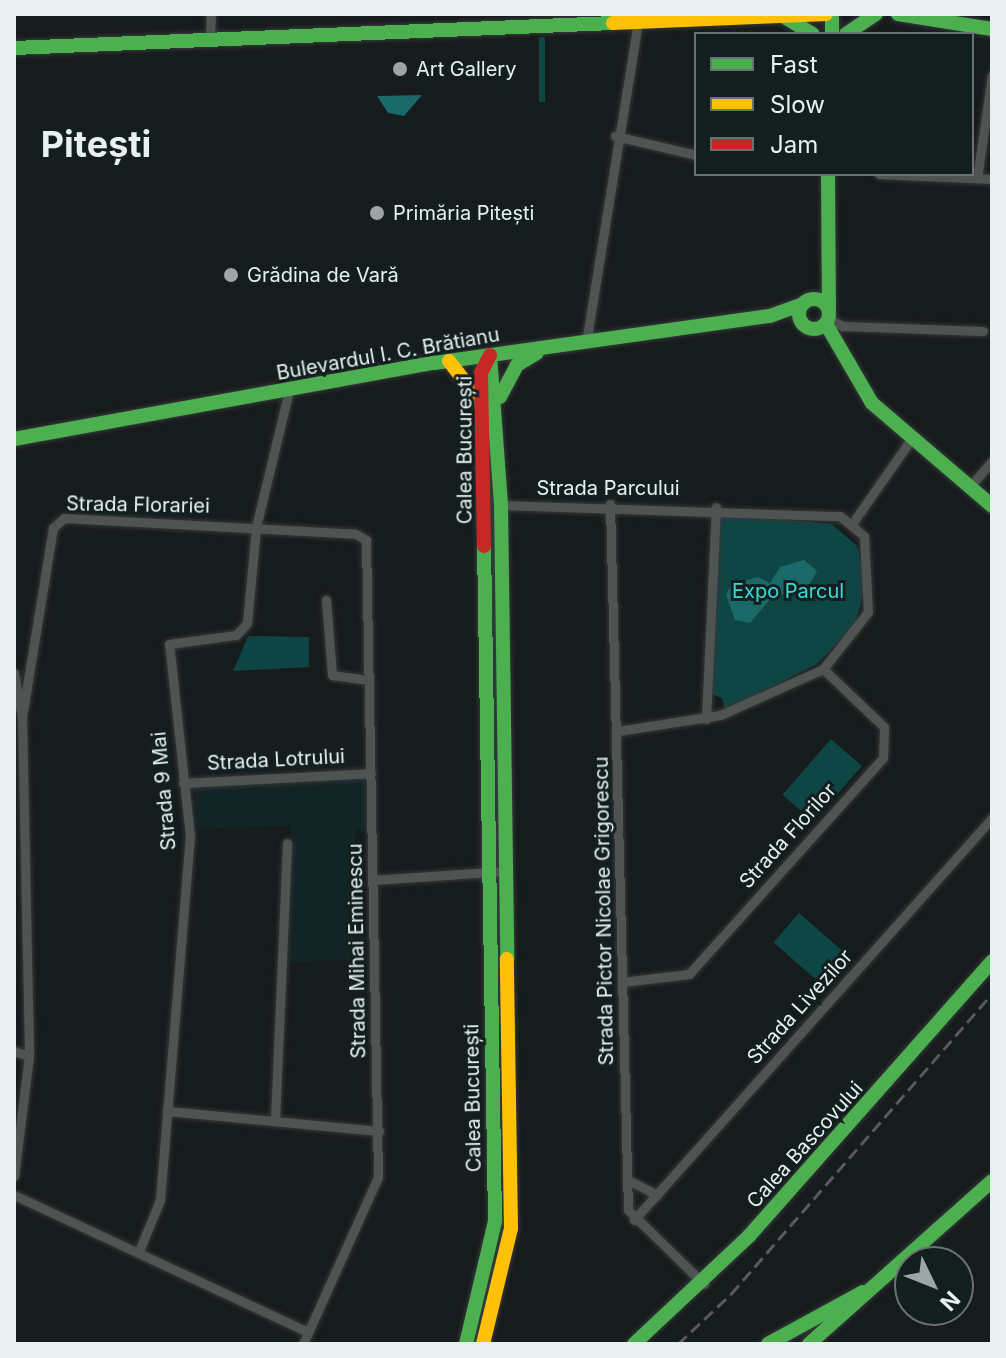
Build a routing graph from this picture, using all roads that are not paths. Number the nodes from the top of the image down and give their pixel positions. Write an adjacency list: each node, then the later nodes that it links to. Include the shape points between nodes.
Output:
1 (211, 14): 11 (street)
2 (826, 14): 5 (main road)
3 (876, 14): 10 (main road)
4 (898, 14): 7 (main road)
5 (782, 16): 6 (main road); 9 (main road)
6 (639, 18): 11 (main road); 14 (street)
7 (970, 19): 8 (main road)
8 (992, 29)
9 (810, 32)
10 (849, 32)
11 (210, 39): 12 (main road)
12 (14, 48)
13 (992, 75): 18 (street)
14 (615, 136): 15 (street); 26 (street)
15 (694, 155)
16 (828, 176): 20 (main road)
17 (928, 176): 18 (street)
18 (977, 178): 19 (street)
19 (992, 179)
20 (827, 284): 21 (main road, Bulevardul I. C. Brătianu); 23 (main road)
21 (806, 302): 22 (main road, Bulevardul I. C. Brătianu); 23 (main road); 24 (main road)
22 (770, 316): 24 (main road, Bulevardul I. C. Brătianu); 26 (main road, Bulevardul I. C. Brătianu)
23 (825, 320): 24 (main road, Bulevardul I. C. Brătianu); 25 (street, via 842,326); 32 (main road, via 835,349 872,403)
24 (800, 321)
25 (983, 331)
26 (586, 343): 27 (main road, Bulevardul I. C. Brătianu)
27 (547, 349): 28 (main road, Bulevardul I. C. Brătianu); 31 (main road, via 517,365)
28 (490, 355): 29 (main road, Bulevardul I. C. Brătianu); 31 (main road, Calea București)
29 (449, 361): 30 (main road, Bulevardul I. C. Brătianu); 31 (main road)
30 (289, 391): 33 (main road, Bulevardul I. C. Brătianu); 41 (street, Strada 9 Mai)
31 (490, 406): 37 (main road, Calea București); 55 (main road, Calea București)
32 (912, 438): 35 (main road); 40 (street)
33 (14, 439)
34 (992, 461): 35 (street)
35 (972, 484): 38 (main road)
36 (610, 504): 37 (street, Strada Parcului); 39 (street, Strada Parcului); 49 (street, Strada Pictor Nicolae Grigorescu)
37 (501, 505): 56 (main road, Calea București)
38 (992, 506)
39 (716, 507): 40 (street, Strada Parcului); 48 (street)
40 (854, 521): 44 (street, via 868,549 868,612)
41 (256, 527): 42 (street, Strada Florariei); 47 (street, Strada Florariei, via 56,522); 51 (street, Strada 9 Mai, via 242,630 169,644)
42 (366, 540): 46 (street, Strada Mihai Eminescu)
43 (326, 600): 46 (street, via 332,675)
44 (823, 669): 48 (street); 59 (street, Strada Florilor, via 884,727 883,758 689,974)
45 (14, 673): 47 (street)
46 (369, 680): 50 (street, Strada Mihai Eminescu)
47 (22, 717): 53 (street)
48 (706, 719): 49 (street)
49 (618, 731): 59 (street, Strada Pictor Nicolae Grigorescu)
50 (371, 773): 51 (street, Strada Lotrului); 57 (street, Strada Mihai Eminescu)
51 (183, 783): 62 (street, Strada 9 Mai, via 190,836)
52 (992, 818): 69 (street, Strada Livezilor)
53 (18, 836): 61 (street)
54 (287, 843): 63 (street)
55 (489, 871): 56 (street); 57 (street); 76 (main road, Calea București, via 495,1221)
56 (505, 871): 77 (main road, Calea București, via 511,1228)
57 (373, 880): 64 (street, Strada Mihai Eminescu)
58 (991, 962): 72 (main road, Calea Bascovului)
59 (623, 982): 66 (street, Strada Pictor Nicolae Grigorescu)
60 (14, 1051): 61 (street)
61 (29, 1056): 65 (street)
62 (167, 1111): 63 (street); 71 (street, Strada 9 Mai, via 158,1212)
63 (275, 1120): 64 (street)
64 (379, 1131): 74 (street, Strada Mihai Eminescu, via 375,1189)
65 (14, 1176)
66 (628, 1180): 69 (street); 70 (street, Strada Pictor Nicolae Grigorescu)
67 (992, 1181): 73 (main road)
68 (14, 1195): 71 (street)
69 (657, 1195): 70 (street, Strada Livezilor)
70 (634, 1220): 72 (street)
71 (139, 1251): 74 (street)
72 (704, 1284): 78 (main road, Calea Bascovului)
73 (863, 1292): 79 (main road); 80 (main road)
74 (308, 1332): 75 (street, Strada Mihai Eminescu)
75 (303, 1344)
76 (466, 1344)
77 (483, 1344)
78 (634, 1344)
79 (768, 1344)
80 (809, 1344)

